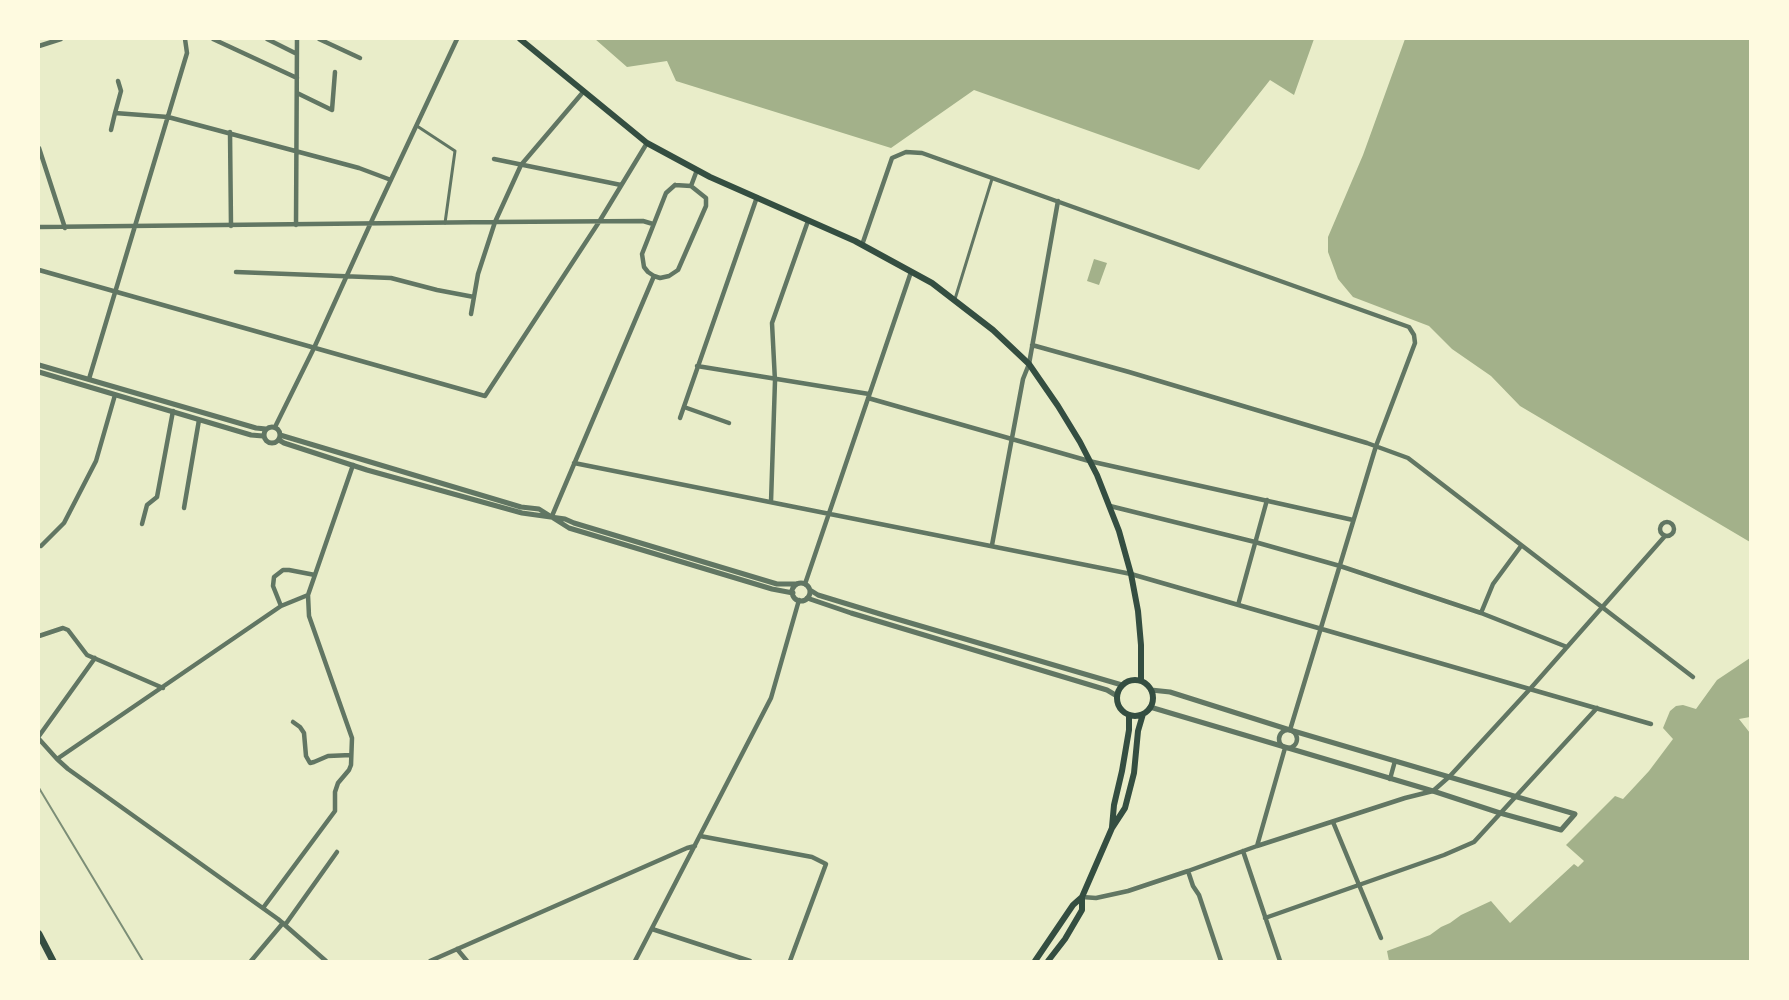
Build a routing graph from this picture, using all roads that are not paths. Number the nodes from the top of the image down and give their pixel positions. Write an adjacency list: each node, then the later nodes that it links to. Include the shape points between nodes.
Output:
1 (61, 39): 9 (street)
2 (185, 39): 18 (street, via 187,53)
3 (213, 39): 13 (street)
4 (267, 39): 10 (street)
5 (297, 39): 10 (street)
6 (319, 39): 11 (street)
7 (457, 39): 19 (street)
8 (520, 39): 15 (main road)
9 (39, 46)
10 (297, 54): 13 (street)
11 (360, 58)
12 (335, 72): 16 (street, via 332,110)
13 (297, 78): 16 (street)
14 (118, 81): 17 (street, via 122,92)
15 (584, 91): 22 (main road); 26 (street)
16 (297, 93): 24 (street)
17 (116, 113): 18 (street); 20 (street)
18 (168, 117): 21 (street); 41 (street)
19 (417, 126): 29 (street); 37 (street, via 455,152)
20 (111, 130)
21 (230, 132): 24 (street); 42 (street)
22 (647, 143): 27 (main road); 30 (street)
23 (39, 147): 44 (street)
24 (297, 152): 29 (street); 40 (street)
25 (494, 159): 26 (street)
26 (521, 165): 30 (street); 35 (street)
27 (697, 170): 31 (street); 32 (main road)
28 (992, 178): 33 (street); 45 (street, via 922,153 906,152 892,158); 53 (street)
29 (391, 180): 38 (street)
30 (621, 185): 36 (street)
31 (691, 186): 39 (street, via 675,185 666,193); 49 (street, via 706,198 706,206 678,270 669,276)
32 (757, 197): 34 (main road); 59 (street)
33 (1058, 201): 55 (street); 75 (street, via 1409,327 1415,343)
34 (808, 221): 45 (main road); 61 (street, via 772,323)
35 (495, 222): 36 (street); 37 (street); 52 (street)
36 (599, 222): 39 (street); 56 (street, via 485,396)
37 (446, 223): 38 (street)
38 (371, 224): 40 (street); 50 (street)
39 (653, 224): 49 (street, via 642,260)
40 (296, 225): 42 (street)
41 (135, 226): 42 (street); 44 (street); 51 (street)
42 (231, 226)
43 (39, 228): 44 (street)
44 (65, 228)
45 (862, 245): 47 (main road)
46 (39, 270): 51 (street)
47 (911, 272): 53 (main road); 64 (street)
48 (236, 273): 50 (street)
49 (654, 276): 77 (street)
50 (346, 277): 52 (street, via 391,278); 56 (street)
51 (116, 290): 56 (street); 62 (street)
52 (474, 297): 54 (street)
53 (955, 301): 58 (main road)
54 (471, 314)
55 (1032, 345): 58 (street); 75 (street)
56 (314, 348): 70 (street)
57 (39, 364): 62 (street)
58 (1029, 364): 74 (street); 76 (main road)
59 (697, 366): 61 (street); 65 (street)
60 (39, 372): 63 (street)
61 (775, 378): 64 (street); 80 (street)
62 (89, 379): 71 (street)
63 (115, 395): 66 (street); 90 (street, via 96,461 64,523)
64 (868, 396): 74 (street); 83 (street)
65 (684, 407): 67 (street); 69 (street)
66 (173, 411): 68 (street); 86 (street, via 156,497 147,505)
67 (680, 418)
68 (199, 420): 72 (street); 82 (street)
69 (729, 423)
70 (275, 427): 71 (street); 73 (street)
71 (266, 429): 72 (street)
72 (263, 436): 73 (street, via 270,443)
73 (280, 437): 78 (street); 84 (street, via 539,509)
74 (1012, 440): 76 (street); 89 (street)
75 (1376, 446): 85 (street); 91 (street, via 1408,458)
76 (1089, 461): 79 (street); 81 (main road)
77 (574, 463): 80 (street); 84 (street)
78 (353, 465): 84 (street, via 522,513); 94 (street)
79 (1267, 500): 85 (street); 88 (street)
80 (771, 502): 83 (street)
81 (1110, 506): 88 (street); 93 (main road)
82 (184, 507)
83 (828, 514): 89 (street); 96 (street)
84 (552, 516): 95 (street, via 777,584); 98 (street, via 569,528)
85 (1353, 520): 92 (street)
86 (142, 524)
87 (1665, 536): 104 (street)
88 (1255, 542): 92 (street); 102 (street)
89 (992, 545): 93 (street)
90 (41, 546)
91 (1521, 546): 104 (street); 105 (street, via 1493,584)
92 (1340, 566): 105 (street); 106 (street)
93 (1131, 574): 102 (street); 111 (main road, via 1138,611)
94 (315, 575): 99 (street); 103 (street, via 283,570 274,577 273,586)
95 (796, 584): 96 (street); 98 (street)
96 (805, 584): 97 (street)
97 (810, 590): 100 (street); 112 (street)
98 (792, 593): 101 (street)
99 (308, 595): 103 (street); 126 (street, via 309,616 352,738)
100 (807, 598): 101 (street); 116 (street)
101 (799, 600): 136 (street, via 771,698)
102 (1238, 605): 106 (street)
103 (281, 606): 113 (street)
104 (1603, 607): 108 (street); 110 (street)
105 (1481, 613): 108 (street)
106 (1321, 628): 114 (street); 123 (street)
107 (39, 636): 109 (street, via 63,628 87,655)
108 (1567, 647): 114 (street)
109 (95, 658): 113 (street); 124 (street)
110 (1693, 677)
111 (1141, 681): 112 (main road); 115 (main road)
112 (1122, 686): 116 (main road)
113 (163, 688): 127 (street)
114 (1530, 689): 118 (street); 129 (street)
115 (1151, 690): 117 (main road); 123 (street)
116 (1117, 696): 120 (main road, via 1121,710)
117 (1150, 707): 119 (main road); 125 (street)
118 (1597, 708): 122 (street); 132 (street)
119 (1143, 714): 120 (main road); 135 (main road, via 1125,808)
120 (1129, 715): 135 (main road)
121 (293, 722): 126 (street, via 304,734 310,763)
122 (1651, 724)
123 (1290, 730): 125 (street, via 1280,735 1280,744); 125 (street, via 1297,742); 128 (street)
124 (39, 738): 127 (street)
125 (1285, 748): 130 (street); 138 (street)
126 (351, 754): 144 (street, via 350,770 334,792 335,811)
127 (57, 759): 144 (street)
128 (1395, 760): 129 (street); 130 (street)
129 (1450, 776): 131 (street); 132 (street)
130 (1390, 779): 131 (street)
131 (1433, 791): 133 (street); 134 (street)
132 (1516, 797): 133 (street); 133 (street, via 1575,814 1561,830)
133 (1500, 813): 142 (street, via 1474,842)
134 (1332, 822): 138 (street); 142 (street)
135 (1112, 828): 143 (main road)
136 (700, 836): 137 (street); 158 (street, via 812,857 826,864)
137 (695, 846): 147 (street); 150 (street)
138 (1257, 846): 139 (street)
139 (1243, 851): 141 (street); 145 (street)
140 (337, 852): 146 (street)
141 (1188, 871): 143 (street, via 1128,891); 161 (street)
142 (1358, 884): 145 (street); 149 (street)
143 (1082, 897): 159 (main road); 160 (main road, via 1082,910)
144 (263, 908): 146 (street)
145 (1265, 918): 162 (street)
146 (284, 924): 152 (street); 153 (street)
147 (652, 929): 156 (street); 157 (street)
148 (39, 933): 151 (main road)
149 (1381, 938)
150 (457, 949): 154 (street); 155 (street)
151 (53, 961)
152 (251, 961)
153 (327, 961)
154 (430, 961)
155 (467, 961)
156 (635, 961)
157 (750, 961)
158 (790, 961)
159 (1035, 961)
160 (1048, 961)
161 (1221, 961)
162 (1280, 961)

